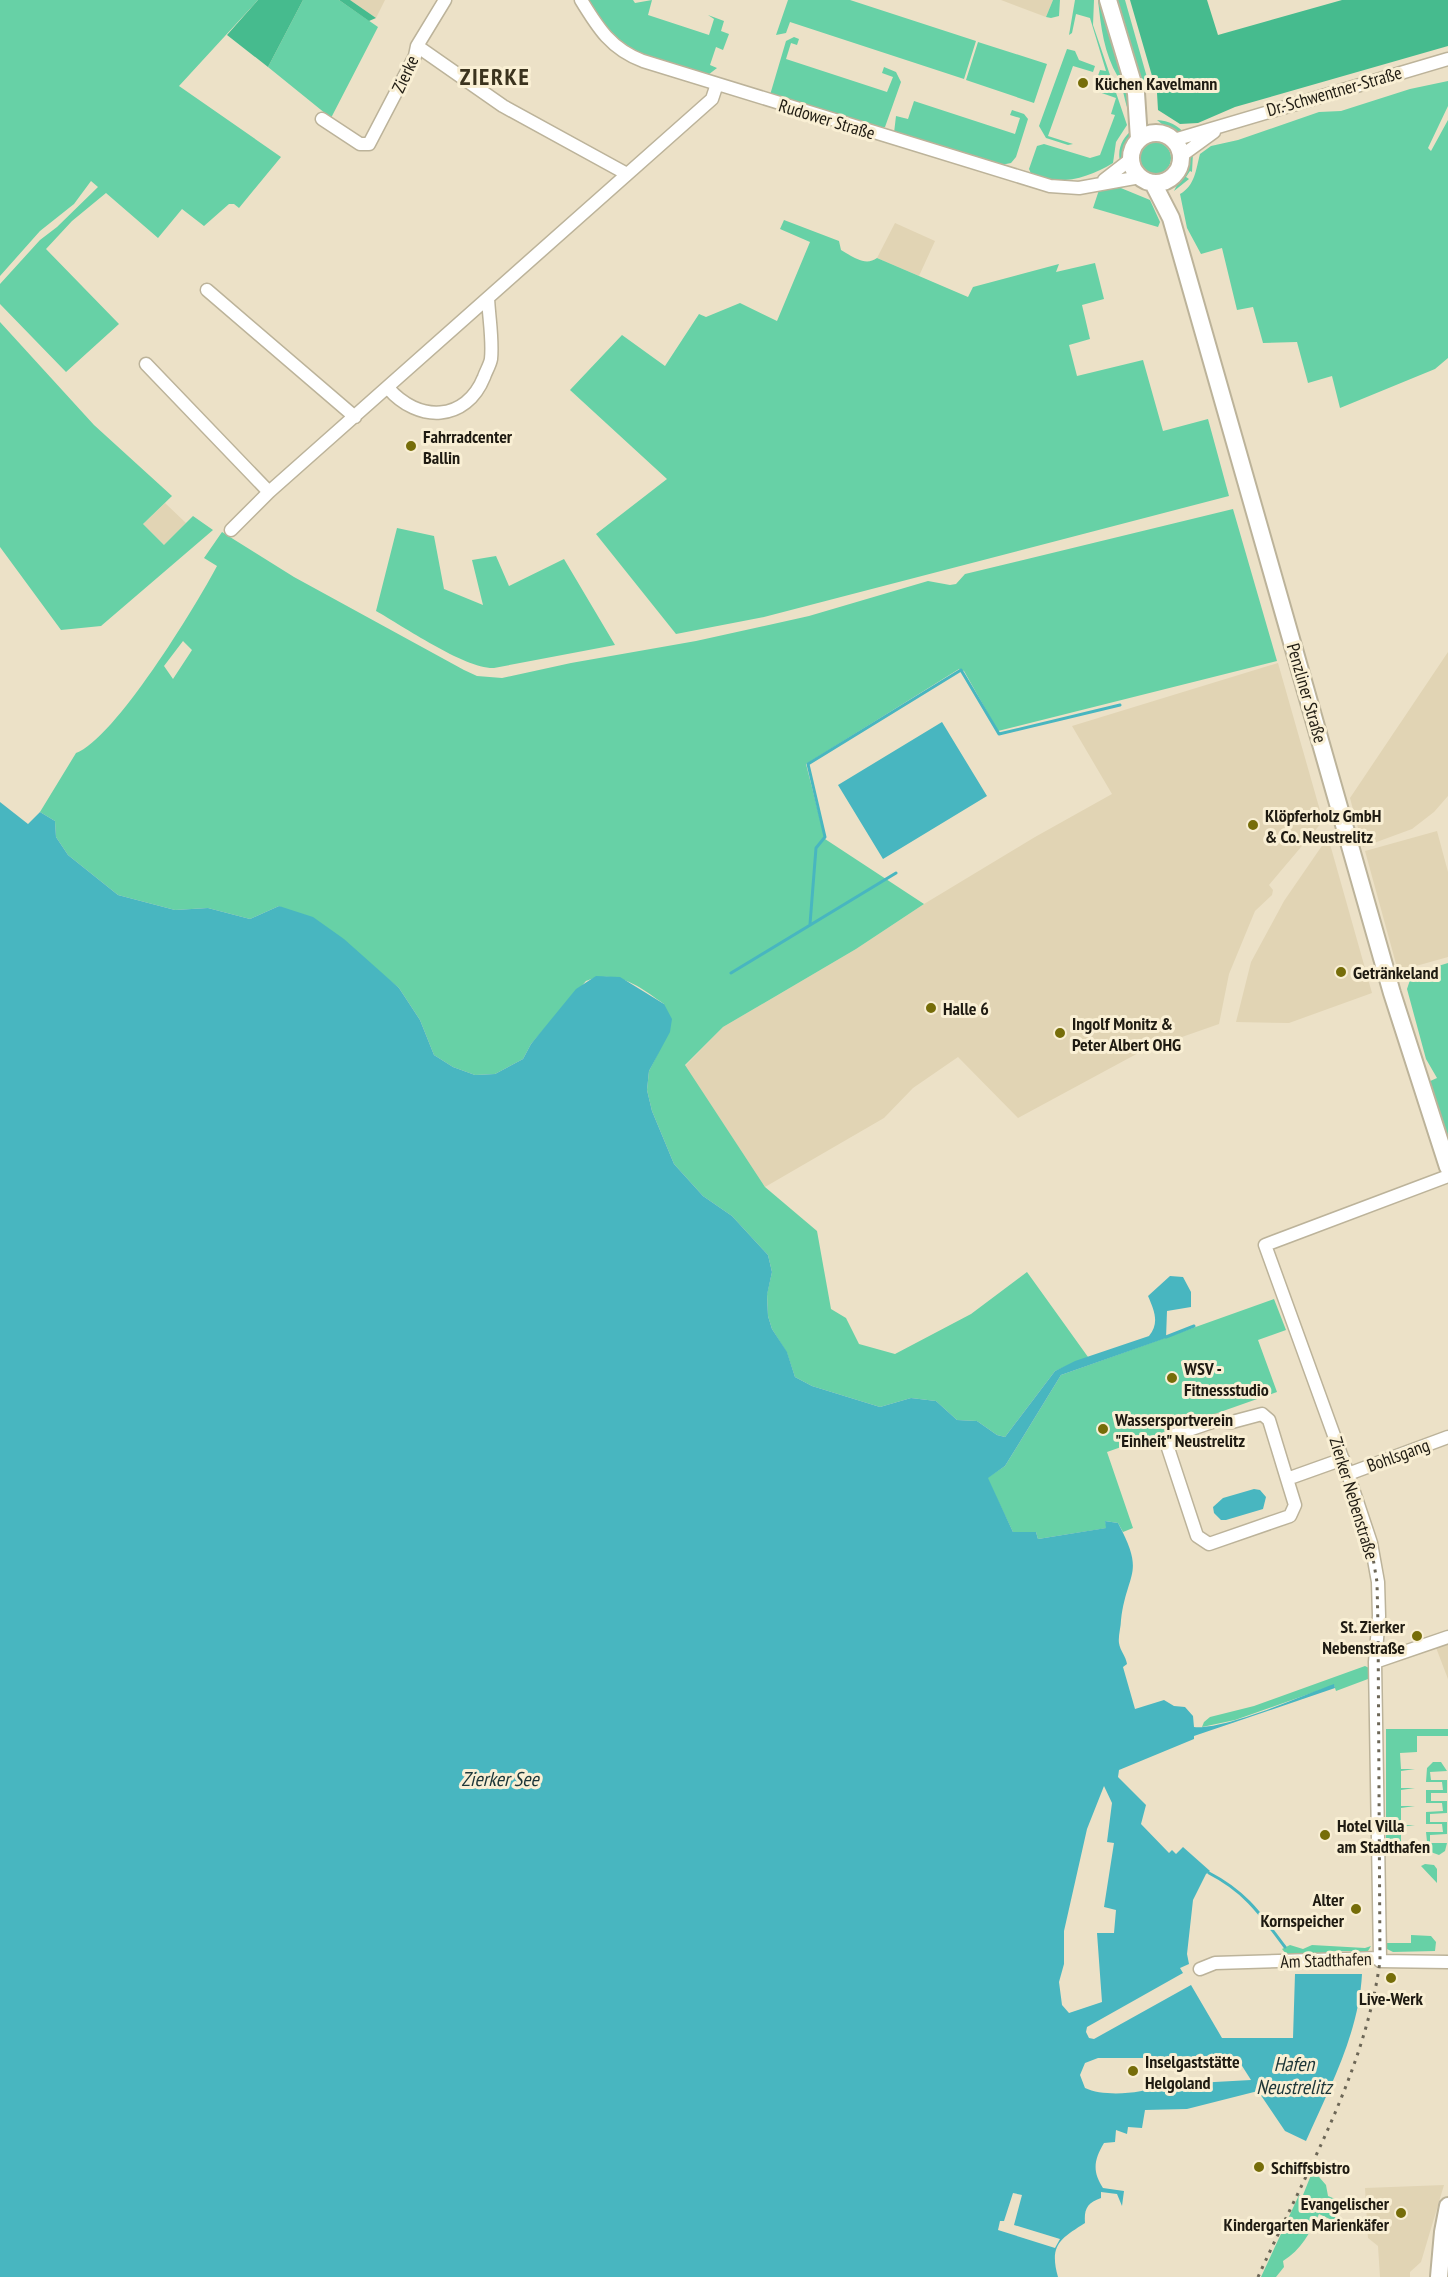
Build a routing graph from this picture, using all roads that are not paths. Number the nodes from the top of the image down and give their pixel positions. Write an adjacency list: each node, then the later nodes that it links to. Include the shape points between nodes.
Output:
1 (445, 0): 4 (street)
2 (581, 0): 6 (street, Rudower Straße, via 604,36 621,51)
3 (1108, 0): 7 (main road)
4 (417, 46): 8 (street, Zierke, via 369,144 360,144); 14 (street, Zierke, via 503,106)
5 (1448, 59): 9 (street, Dr.-Schwentner-Straße)
6 (717, 84): 14 (street, via 712,99); 17 (street, Rudower Straße, via 1038,183 1064,188)
7 (1136, 93): 10 (main road); 11 (main road)
8 (322, 119)
9 (1222, 126): 10 (street, Dr.-Schwentner-Straße); 12 (street, Dr.-Schwentner-Straße)
10 (1167, 136): 11 (main road); 12 (main road)
11 (1139, 139): 13 (main road)
12 (1181, 156): 15 (main road)
13 (1131, 159): 16 (main road); 17 (street, Rudower Straße)
14 (627, 174): 20 (street)
15 (1172, 177): 16 (main road); 18 (main road, Penzliner Straße)
16 (1147, 180): 17 (street, Rudower Straße); 18 (main road, Penzliner Straße)
17 (1099, 183)
18 (1172, 218): 26 (main road, Penzliner Straße, via 1395,1003)
19 (207, 290): 23 (street)
20 (488, 298): 22 (street); 22 (street, via 491,361 471,400 442,413 425,412 404,404)
21 (146, 364): 24 (street)
22 (388, 388): 23 (street)
23 (355, 417): 24 (street)
24 (269, 492): 25 (street)
25 (231, 530)
26 (1448, 1167)
27 (1448, 1176): 29 (street, Zierker Nebenstraße, via 1264,1245)
28 (1448, 1437): 30 (street, Bohlsgang)
29 (1343, 1459): 30 (street, Zierker Nebenstraße); 31 (street)
30 (1348, 1474): 33 (street, Zierker Nebenstraße, via 1371,1543 1378,1582)
31 (1287, 1479): 31 (street, via 1295,1505 1290,1516 1205,1544 1197,1536 1167,1445 1174,1436 1215,1421 1232,1422 1262,1414 1268,1418)
32 (1448, 1637): 33 (street)
33 (1375, 1662): 34 (street, Zierker Nebenstraße)
34 (1380, 1958): 35 (street, Am Stadthafen); 36 (street, Am Stadthafen, via 1215,1963)
35 (1448, 1962)
36 (1200, 1969)
37 (1448, 2206): 38 (main road)
38 (1443, 2232): 39 (main road); 40 (main road)
39 (1448, 2272)
40 (1439, 2277)

